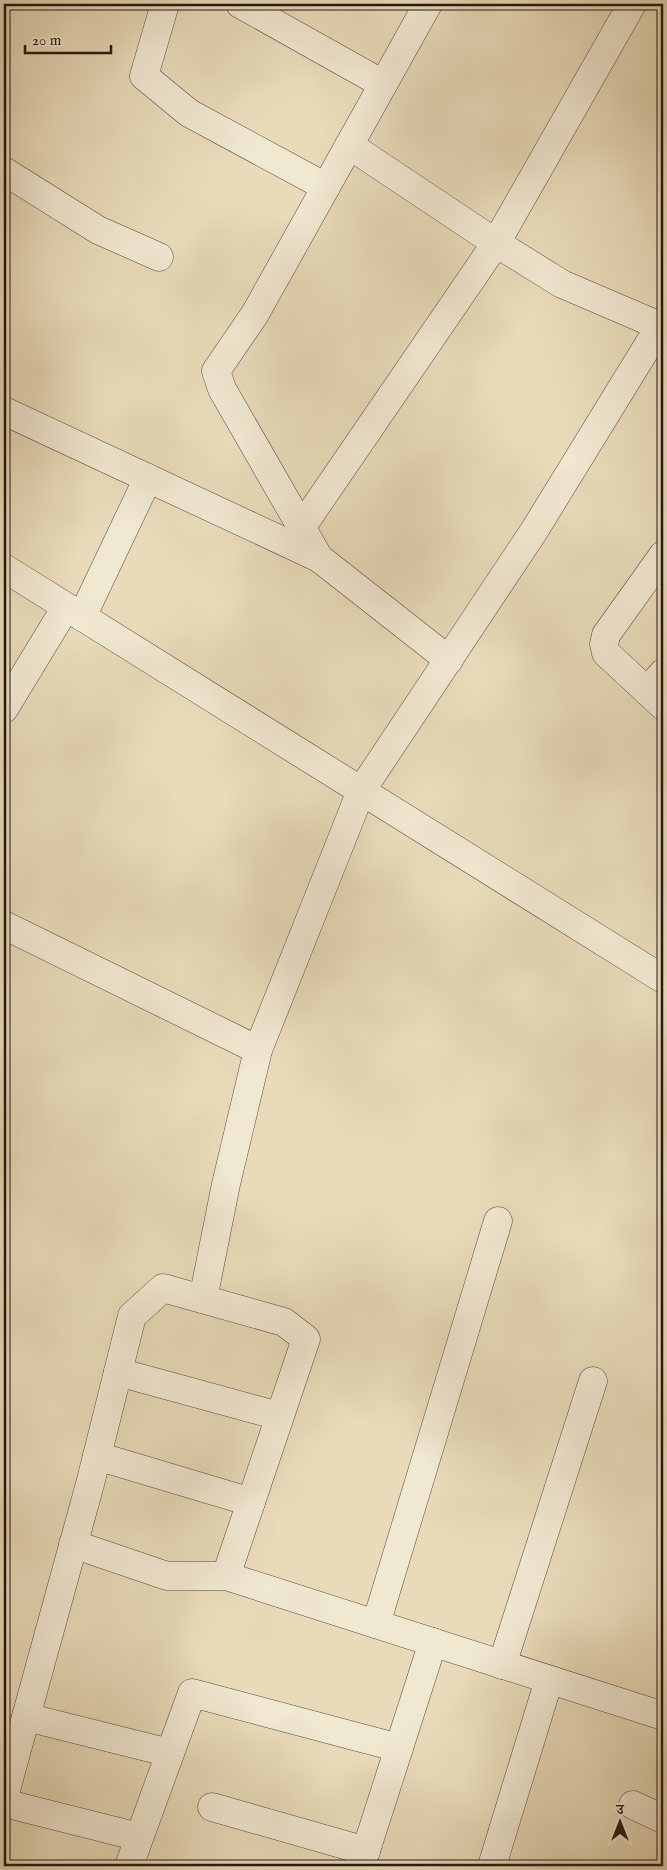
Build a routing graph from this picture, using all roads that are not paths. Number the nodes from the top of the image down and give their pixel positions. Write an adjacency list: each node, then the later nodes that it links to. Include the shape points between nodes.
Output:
1 (165, 4): 8 (street, via 144,76 189,113)
2 (240, 4): 5 (street)
3 (428, 4): 5 (street)
4 (632, 4): 9 (street)
5 (383, 84): 6 (street)
6 (350, 145): 8 (street); 9 (street)
7 (4, 171): 10 (street, via 98,230)
8 (326, 187): 14 (street, via 256,314 216,371 222,389)
9 (496, 243): 11 (street, via 562,284); 14 (street)
10 (159, 257)
11 (662, 326): 19 (street)
12 (4, 411): 13 (street)
13 (148, 478): 16 (street); 18 (street)
14 (301, 528): 16 (street)
15 (663, 555): 20 (street, via 606,635 604,644 606,653)
16 (318, 558): 19 (street)
17 (4, 568): 18 (street)
18 (74, 612): 21 (street); 22 (street)
19 (449, 660): 22 (street)
20 (658, 690)
21 (4, 709)
22 (361, 791): 24 (street); 25 (street)
23 (4, 924): 25 (street)
24 (663, 979)
25 (258, 1050): 27 (street)
26 (498, 1221): 35 (street)
27 (203, 1299): 28 (street, via 163,1288 132,1316); 30 (street, via 284,1322 306,1339)
28 (118, 1372): 30 (street); 31 (street)
29 (593, 1381): 37 (street)
30 (280, 1416): 32 (street)
31 (97, 1456): 32 (street); 33 (street)
32 (251, 1502): 34 (street)
33 (74, 1544): 34 (street, via 167,1576); 40 (street)
34 (226, 1576): 35 (street)
35 (376, 1624): 36 (street)
36 (433, 1642): 37 (street); 41 (street)
37 (502, 1665): 38 (street)
38 (549, 1680): 39 (street); 51 (street)
39 (663, 1716)
40 (26, 1717): 42 (street); 43 (street)
41 (399, 1748): 42 (street, via 192,1693); 49 (street)
42 (170, 1753): 48 (street)
43 (4, 1797)
44 (4, 1803): 48 (street)
45 (633, 1805): 47 (street)
46 (212, 1807): 49 (street)
47 (663, 1819)
48 (139, 1838): 50 (street)
49 (364, 1859)
50 (129, 1866)
51 (492, 1866)

